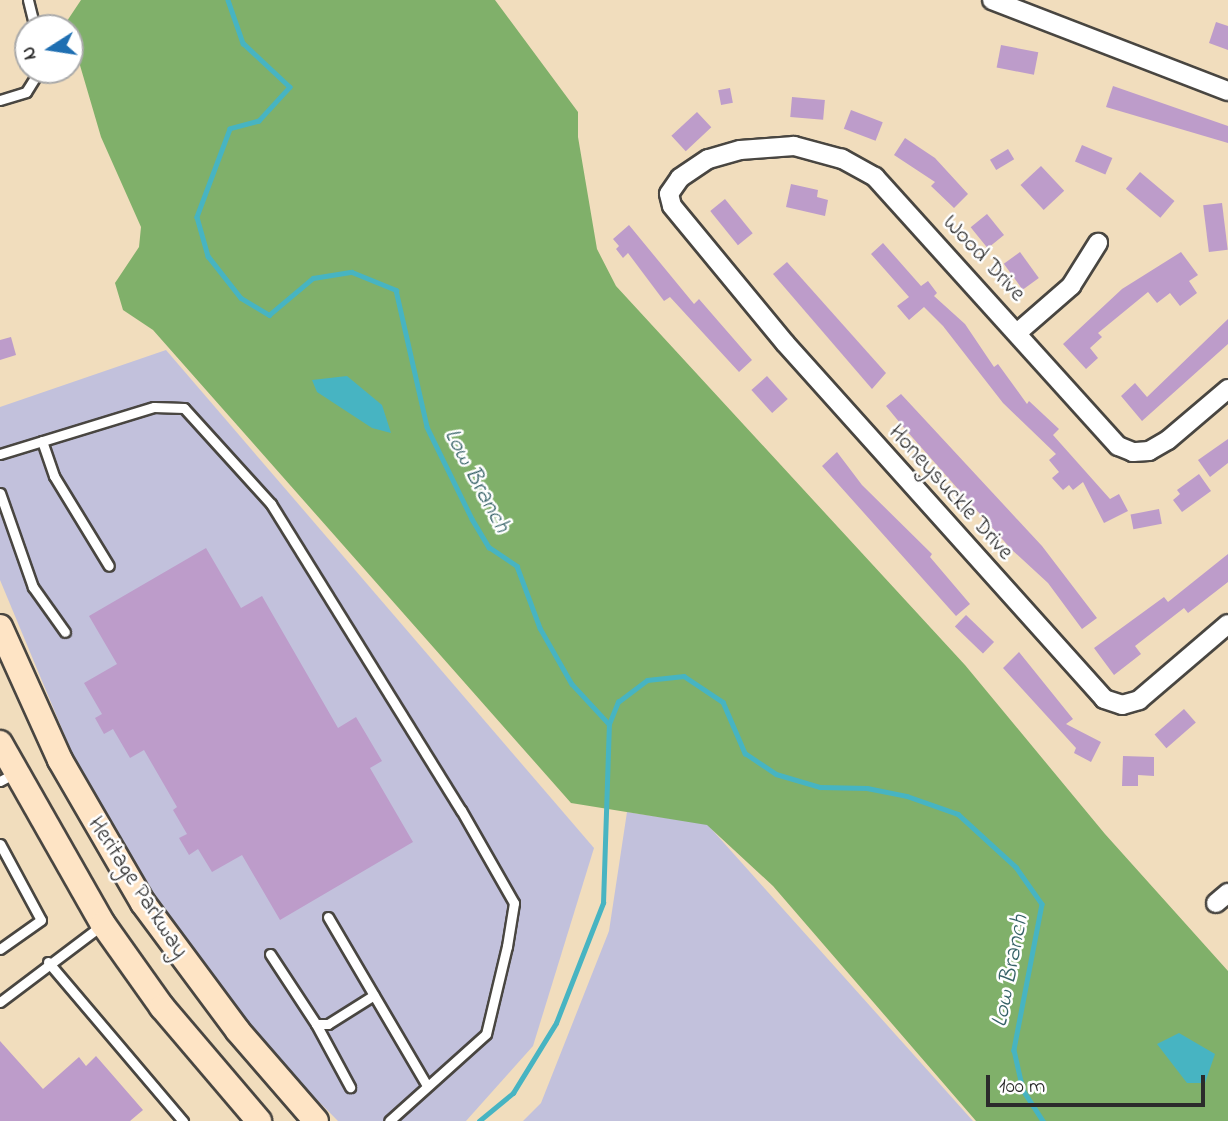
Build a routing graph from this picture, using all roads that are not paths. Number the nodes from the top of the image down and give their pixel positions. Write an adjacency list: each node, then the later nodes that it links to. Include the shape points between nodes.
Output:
1 (992, 0): 3 (street)
2 (31, 84): 4 (lane, via 26,92)
3 (1228, 91)
4 (0, 100)
5 (669, 194): 7 (street, Wood Drive, via 680,178 708,159 740,150 794,146 842,159 874,177); 13 (street, Honeysuckle Drive, via 672,206 785,343 1104,699 1122,705 1139,700)
6 (1098, 243): 7 (street, via 1071,286)
7 (1017, 333): 8 (street, Wood Drive, via 1118,446 1133,452 1149,451 1168,440)
8 (1228, 389)
9 (43, 441): 10 (lane); 12 (lane, via 54,476); 27 (lane, via 154,407 184,408 271,504 461,810 514,903 486,1034)
10 (0, 454)
11 (0, 493): 15 (lane, via 33,587)
12 (109, 566)
13 (1228, 624)
14 (0, 627): 31 (main road, Heritage Parkway, via 60,760 143,904 238,1031)
15 (65, 632)
16 (0, 743): 17 (main road, Heritage Parkway)
17 (8, 777): 20 (main road, Heritage Parkway)
18 (0, 845): 21 (lane, via 41,920)
19 (328, 917): 24 (lane)
20 (103, 924): 23 (lane); 30 (main road, Heritage Parkway, via 162,1007)
21 (0, 949)
22 (270, 954): 26 (lane)
23 (48, 962): 25 (lane); 29 (lane)
24 (374, 995): 26 (lane, via 328,1024); 27 (lane)
25 (0, 1002)
26 (316, 1024): 28 (lane)
27 (426, 1084): 32 (lane)
28 (350, 1087)
29 (183, 1121)
30 (259, 1121)
31 (316, 1121)
32 (389, 1121)

